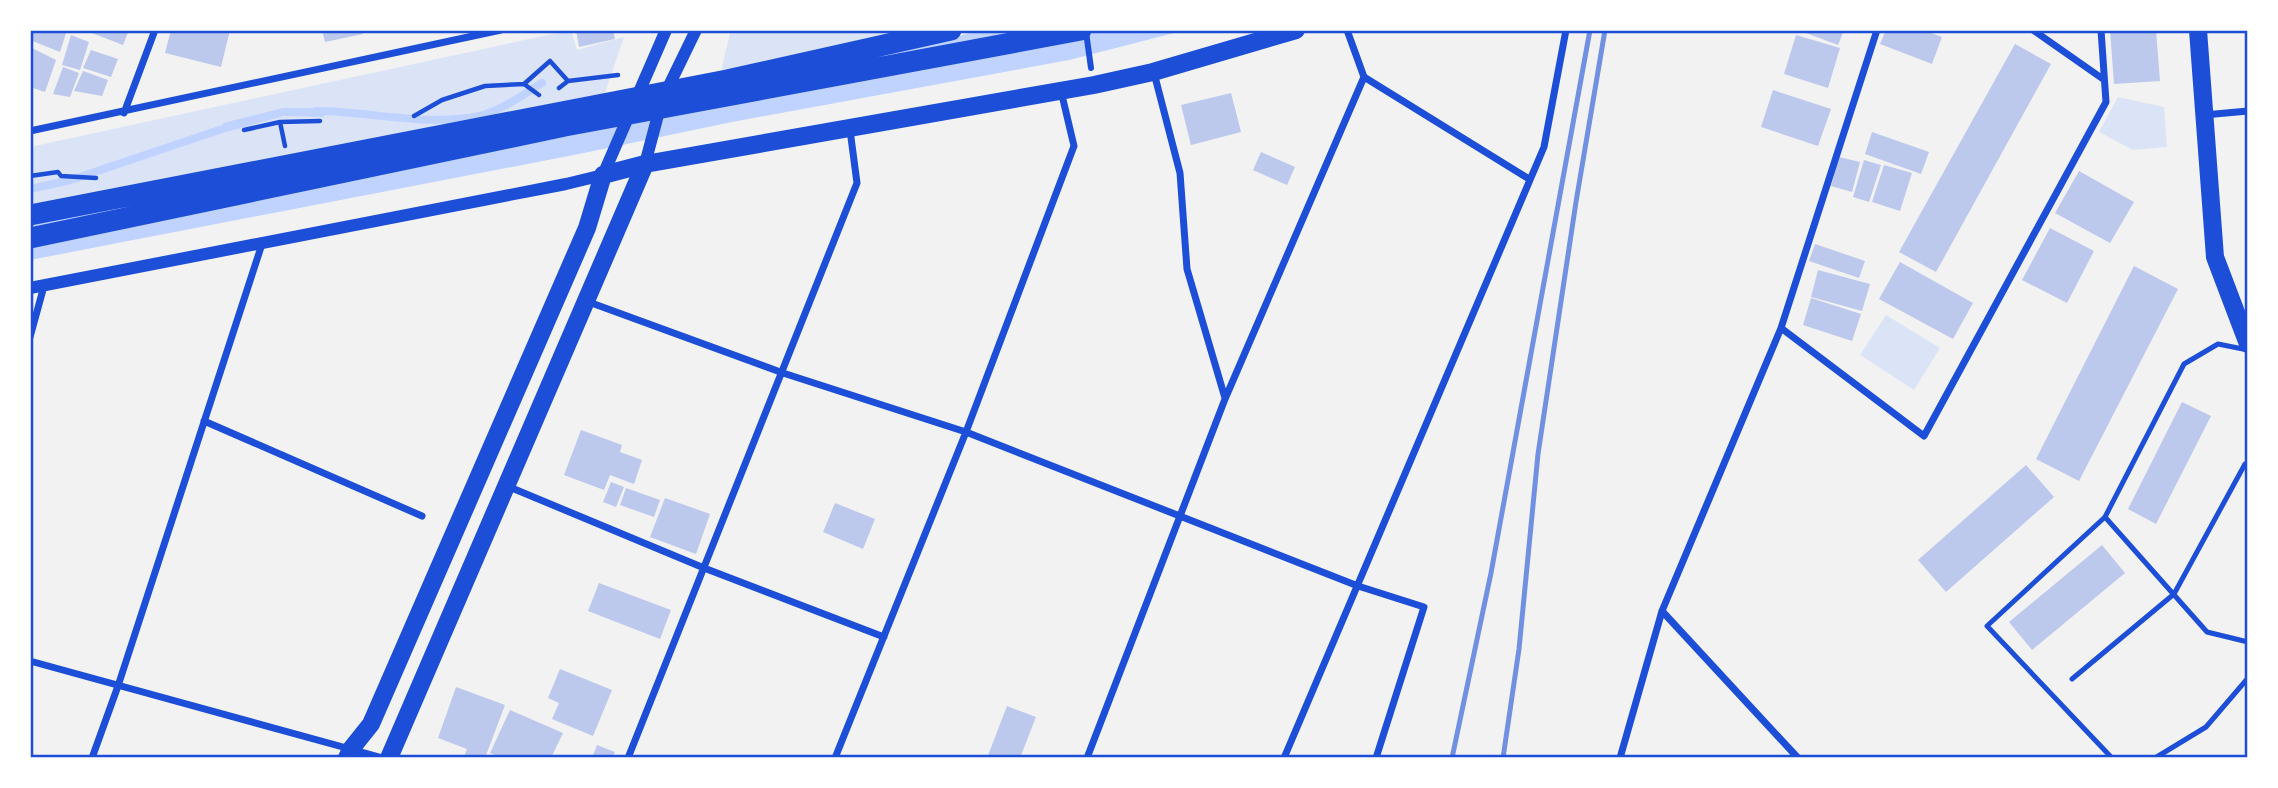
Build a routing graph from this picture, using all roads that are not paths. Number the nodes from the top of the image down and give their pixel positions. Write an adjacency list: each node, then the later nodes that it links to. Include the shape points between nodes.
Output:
1 (155, 30): 20 (street)
2 (501, 30): 20 (street)
3 (666, 30): 25 (street)
4 (696, 30): 24 (street, via 662,100)
5 (951, 30): 27 (highway, via 727,80)
6 (1083, 30): 14 (street); 28 (highway, via 565,126)
7 (1296, 30): 15 (main road)
8 (1346, 30): 16 (street)
9 (1566, 30): 26 (street, via 1544,147)
10 (1877, 30): 33 (street)
11 (2032, 30): 17 (street)
12 (2101, 30): 17 (street)
13 (2198, 30): 21 (main road)
14 (1091, 68)
15 (1153, 72): 18 (main road); 38 (street, via 1180,173 1187,269)
16 (1364, 78): 26 (street); 38 (street)
17 (2103, 79): 33 (street, via 2106,102 1924,436)
18 (1061, 90): 22 (main road); 40 (street, via 1074,146)
19 (2248, 111): 21 (street)
20 (124, 113): 23 (street)
21 (2204, 115): 35 (main road, via 2215,257)
22 (850, 129): 24 (main road); 37 (street, via 857,183)
23 (30, 131)
24 (645, 164): 25 (main road); 32 (main road)
25 (603, 175): 29 (street); 56 (main road, via 587,228 371,724)
26 (1530, 180): 47 (street)
27 (30, 215)
28 (30, 238)
29 (262, 242): 30 (street); 39 (street)
30 (44, 285): 31 (street); 34 (street)
31 (30, 288)
32 (585, 301): 37 (street); 42 (main road)
33 (1780, 328): 49 (street)
34 (30, 337)
35 (2248, 344)
36 (2248, 350): 45 (lane, via 2218,344 2184,363)
37 (783, 373): 40 (street); 46 (street)
38 (1225, 399): 43 (street)
39 (204, 421): 44 (street); 55 (street)
40 (966, 432): 43 (street); 50 (street)
41 (2245, 464): 48 (lane)
42 (506, 485): 46 (street); 59 (main road)
43 (1180, 515): 47 (street); 62 (street)
44 (422, 516)
45 (2105, 517): 48 (lane); 67 (lane, via 1987,626)
46 (704, 568): 50 (street); 60 (street)
47 (1358, 586): 63 (street); 64 (street, via 1424,607)
48 (2174, 594): 51 (lane, via 2207,632); 54 (lane)
49 (1662, 611): 65 (street); 66 (street)
50 (884, 637): 61 (street)
51 (2248, 642)
52 (30, 661): 55 (street)
53 (2248, 678): 68 (lane, via 2206,727)
54 (2072, 680)
55 (118, 686): 56 (street); 57 (street)
56 (349, 754): 58 (street)
57 (92, 758)
58 (383, 758)
59 (389, 758)
60 (628, 758)
61 (835, 758)
62 (1087, 758)
63 (1284, 758)
64 (1376, 758)
65 (1620, 758)
66 (1798, 758)
67 (2112, 758)
68 (2155, 758)

